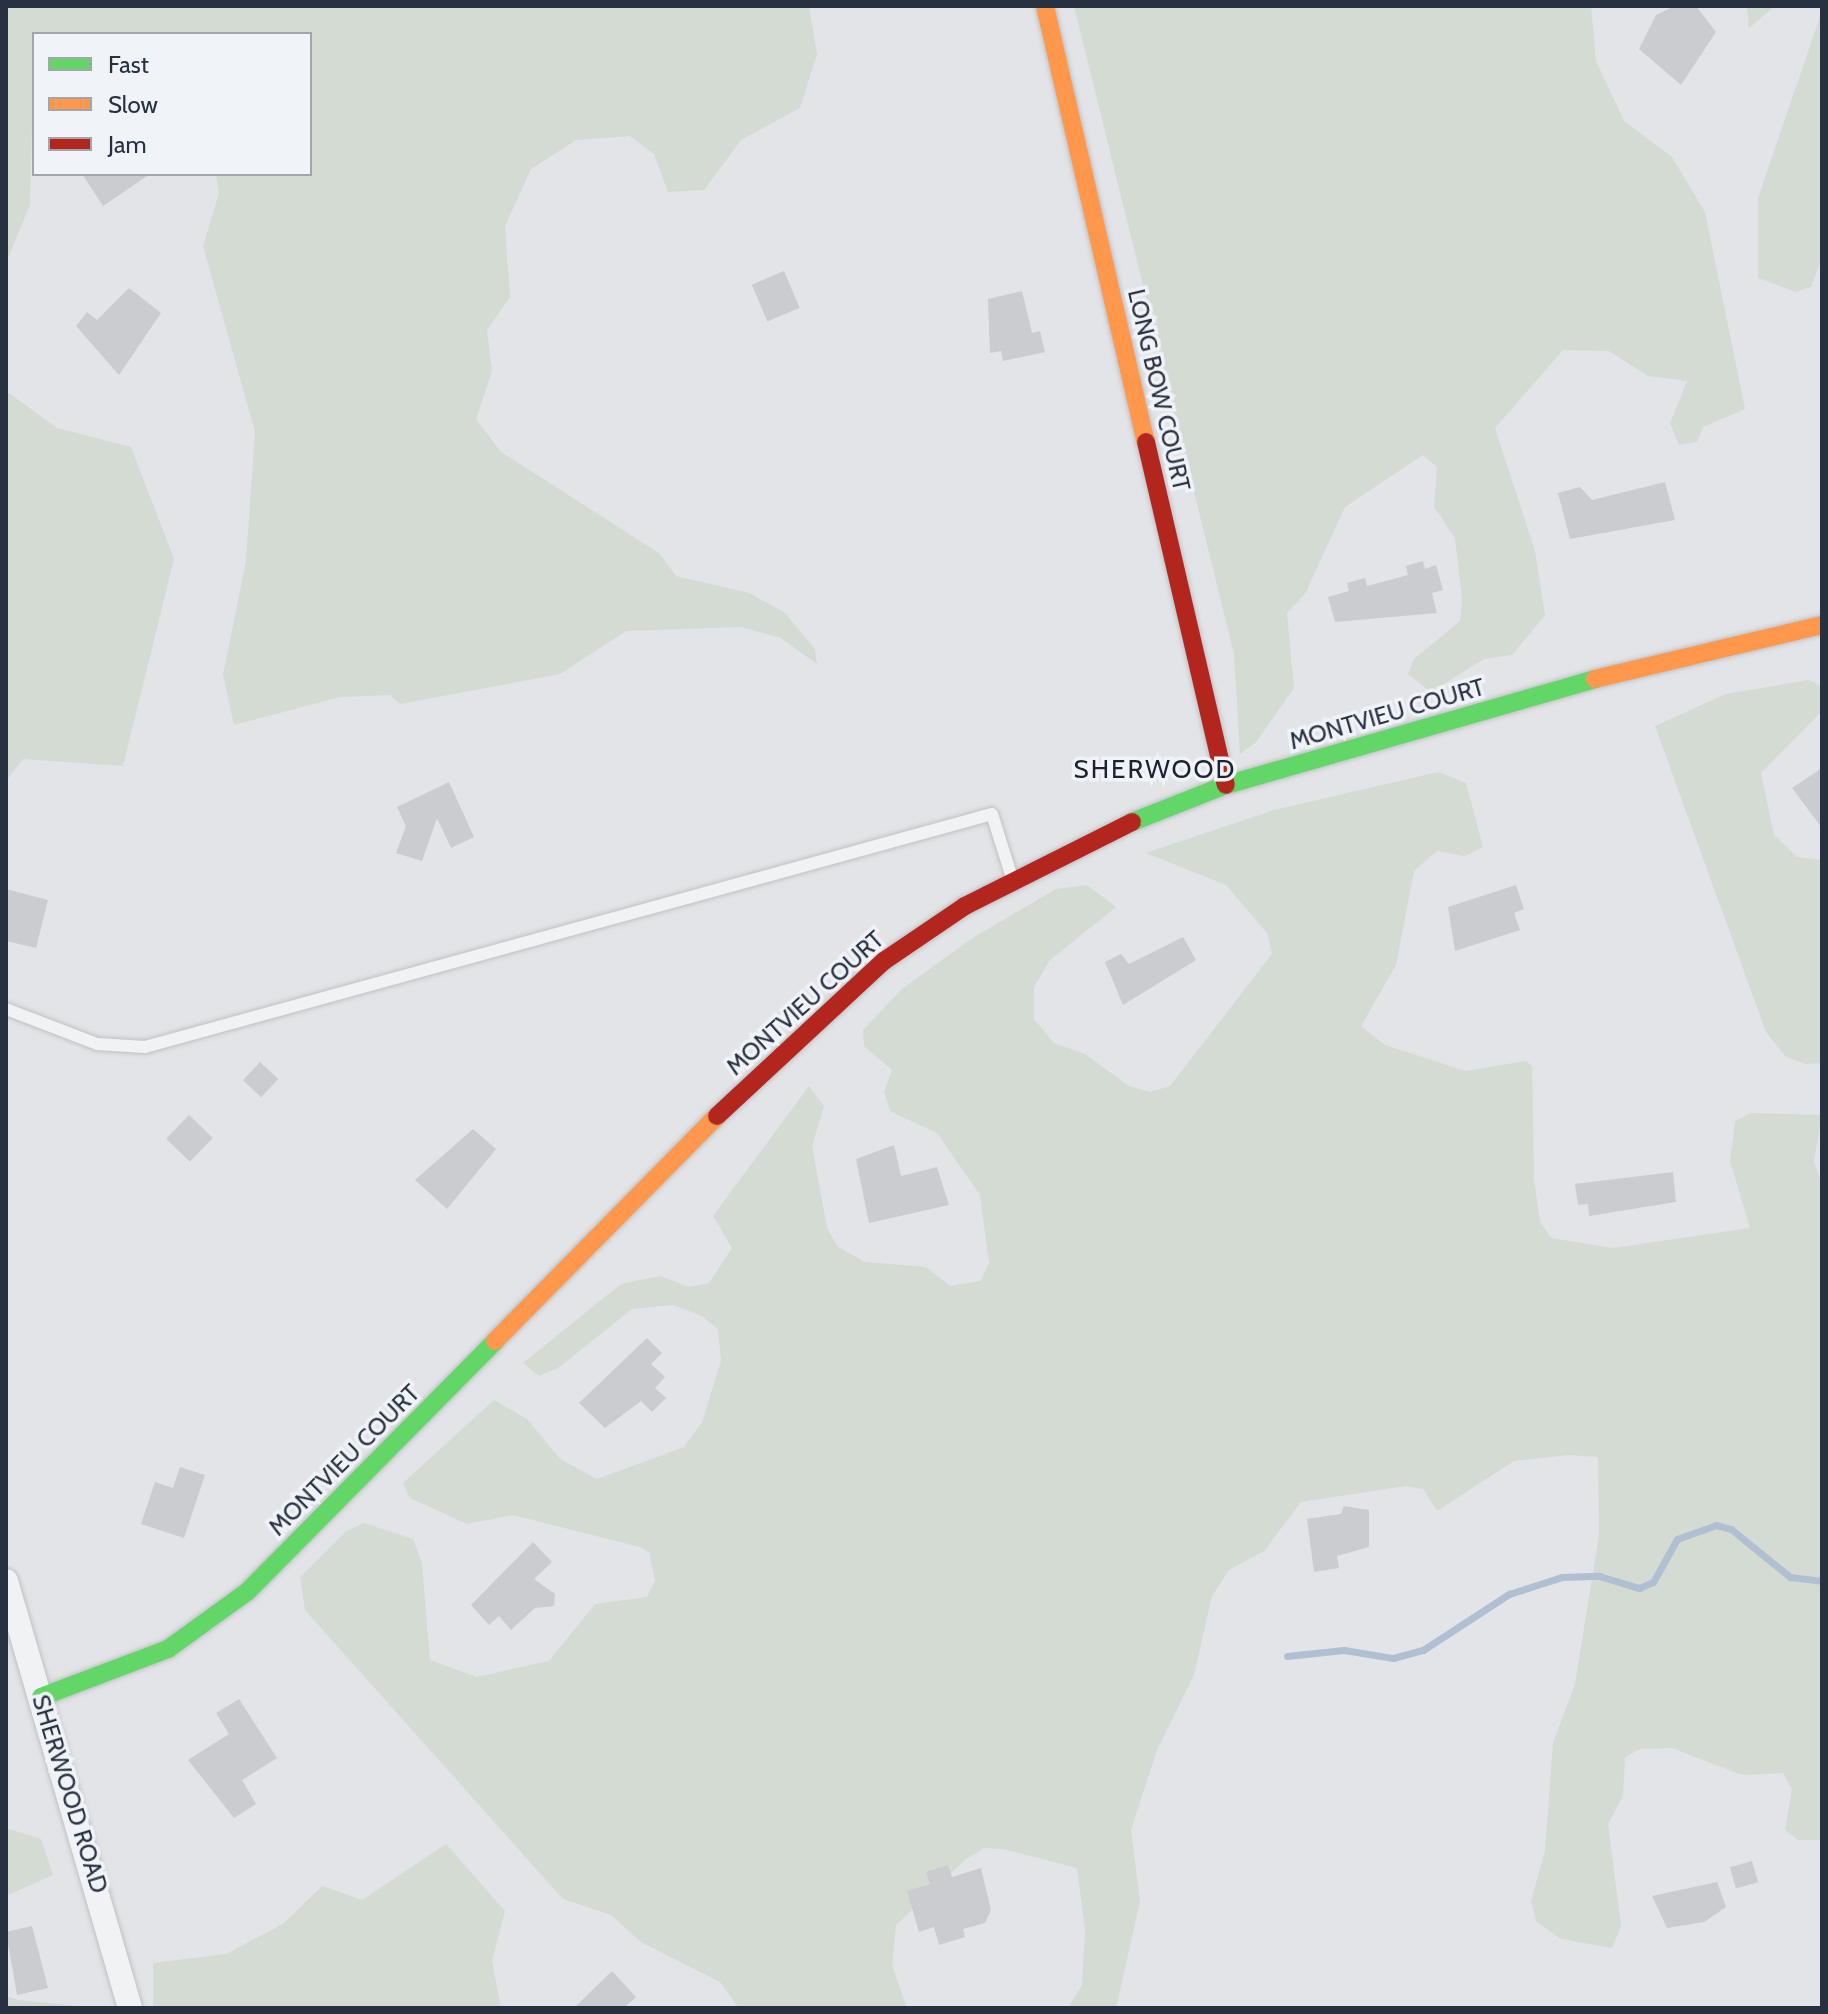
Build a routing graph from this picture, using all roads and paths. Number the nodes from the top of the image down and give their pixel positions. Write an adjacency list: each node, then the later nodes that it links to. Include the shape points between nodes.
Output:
1 (1045, 6): 3 (street, LONG BOW COURT)
2 (1822, 625): 3 (street, MONTVIEU COURT, via 1651,663)
3 (1226, 785): 4 (street, MONTVIEU COURT)
4 (1012, 878): 5 (lane, via 992,814 158,1044 97,1044); 7 (street, MONTVIEU COURT, via 884,961 779,1053 248,1591 168,1649)
5 (6, 1009)
6 (6, 1581): 7 (street, SHERWOOD ROAD)
7 (41, 1697): 8 (street, SHERWOOD ROAD)
8 (130, 2008)

